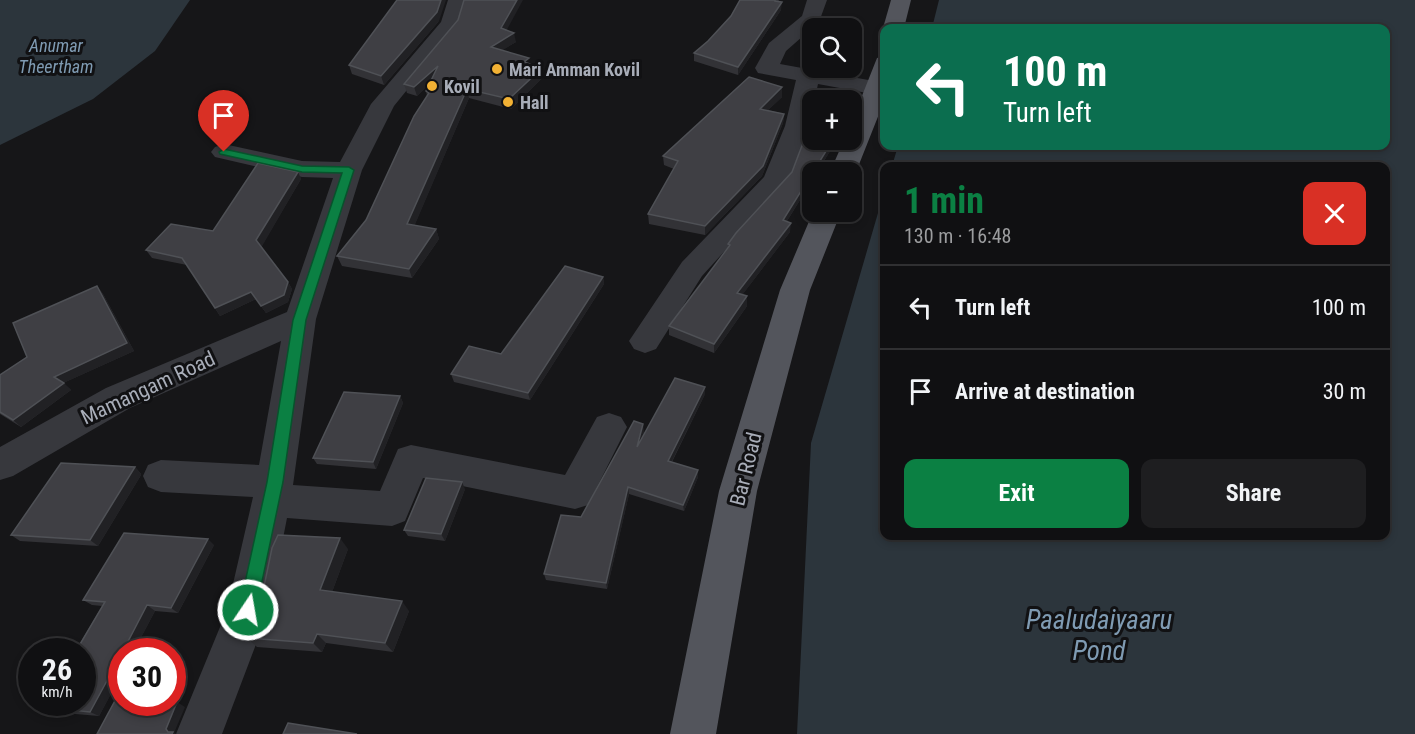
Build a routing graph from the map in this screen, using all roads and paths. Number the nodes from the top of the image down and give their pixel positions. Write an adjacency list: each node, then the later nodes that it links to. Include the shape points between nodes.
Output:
1 (458, 0): 14 (street, via 451,23 383,104)
2 (817, 0): 4 (street)
3 (901, 0): 5 (main road)
4 (812, 18)
5 (895, 24)
6 (802, 27): 7 (street, via 777,48 766,68)
7 (802, 75)
8 (808, 78): 17 (street, via 797,126 776,180 692,269)
9 (820, 78): 11 (street)
10 (880, 84): 11 (main road)
11 (879, 88): 13 (main road)
12 (224, 152): 14 (street, via 302,169)
13 (847, 162)
14 (349, 170): 16 (street)
15 (823, 222): 23 (main road, Bar Road, via 795,290 738,491)
16 (300, 320): 19 (street, Mamangam Road, via 118,398); 21 (street)
17 (645, 341)
18 (609, 427): 21 (street, via 575,493 411,460 392,509)
19 (0, 465)
20 (161, 476): 21 (street)
21 (273, 491): 22 (street, via 248,610)
22 (199, 734)
23 (693, 734)

